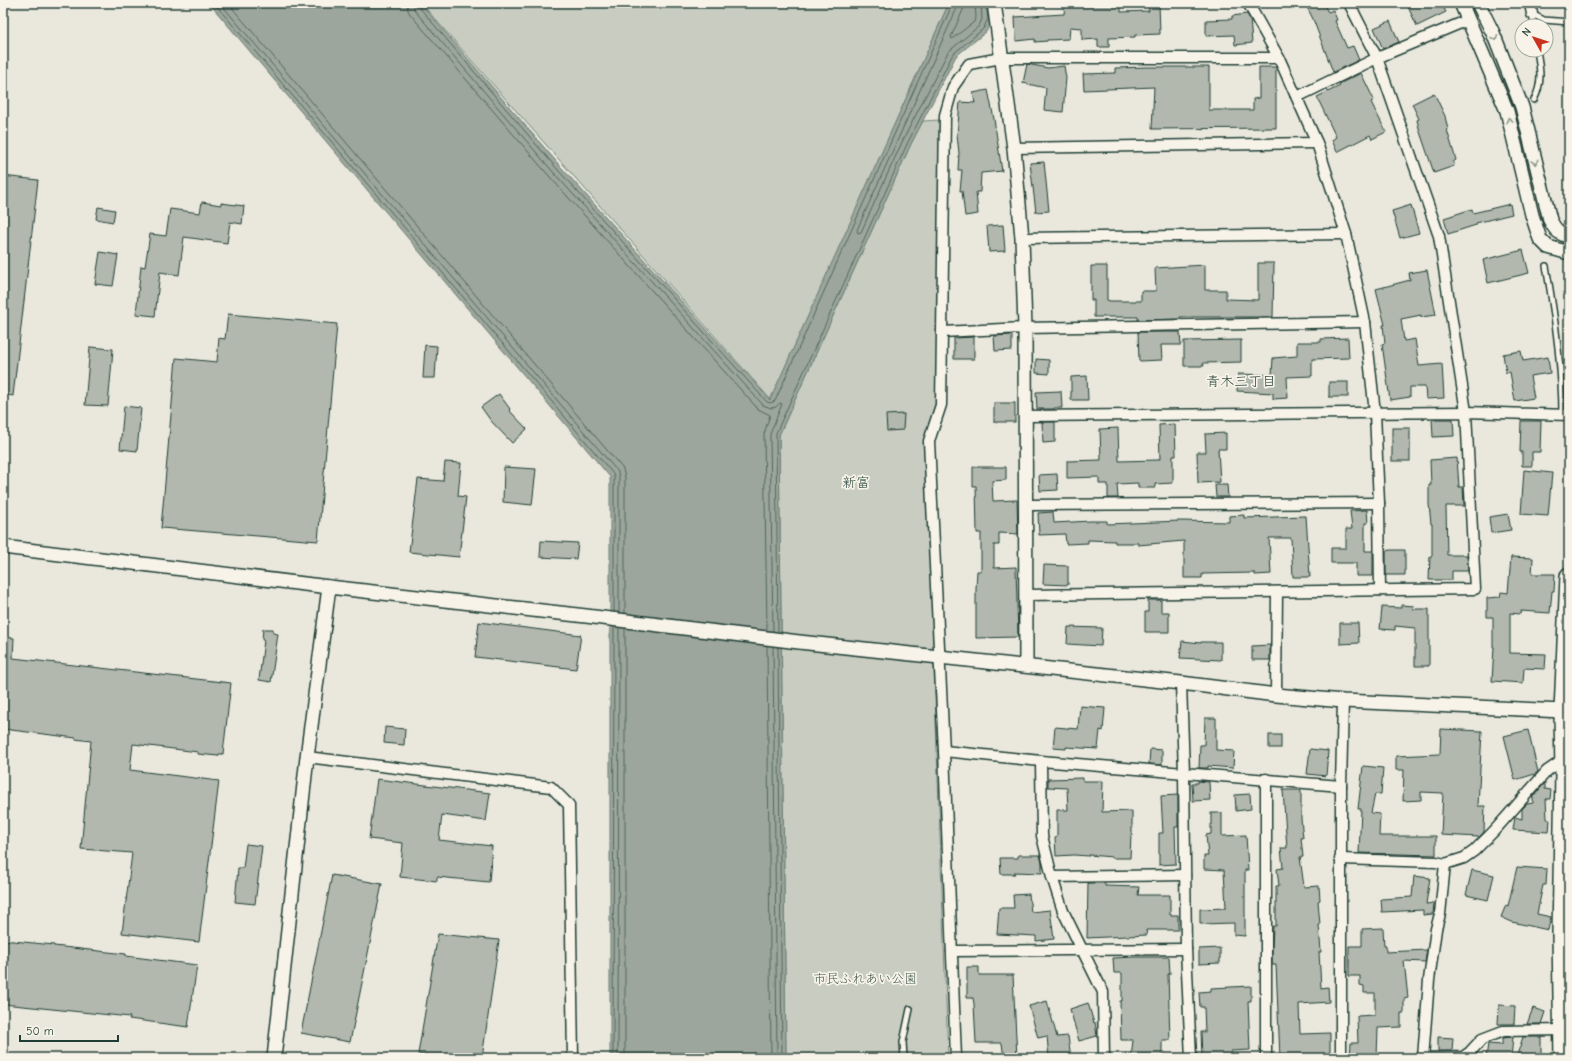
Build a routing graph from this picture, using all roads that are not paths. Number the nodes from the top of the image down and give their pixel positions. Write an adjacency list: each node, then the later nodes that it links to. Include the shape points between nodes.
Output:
1 (994, 3): 11 (street)
2 (1248, 3): 12 (street)
3 (1349, 3): 13 (street)
4 (1461, 3): 9 (street)
5 (1478, 3): 20 (street, one-way to 20, via 1493,33 1522,107 1550,220 1554,229)
6 (1530, 3): 7 (street)
7 (1532, 14): 8 (lane); 10 (lane, via 1544,20)
8 (1533, 18)
9 (1468, 20): 13 (street); 22 (street, one-way to 9, via 1548,247 1540,239 1506,111)
10 (1569, 22)
11 (1001, 58): 12 (street); 18 (street); 26 (street, via 968,64 953,87 945,115)
12 (1279, 58): 15 (street)
13 (1377, 58): 15 (street); 27 (street, via 1439,236)
14 (1538, 58): 16 (lane, via 1541,78)
15 (1297, 97): 17 (street)
16 (1534, 100)
17 (1317, 143): 18 (street); 19 (street)
18 (1014, 148): 21 (street)
19 (1346, 234): 21 (street); 24 (street)
20 (1569, 236)
21 (1022, 238): 25 (street)
22 (1569, 253)
23 (1546, 266): 29 (lane)
24 (1365, 322): 25 (street); 28 (street)
25 (1025, 328): 26 (street); 30 (street)
26 (942, 332): 40 (street, via 941,405 929,441)
27 (1466, 412): 28 (street); 29 (street); 36 (street, via 1475,589)
28 (1375, 413): 30 (street); 31 (street)
29 (1566, 415)
30 (1025, 416): 32 (street)
31 (1379, 503): 32 (street); 36 (street)
32 (1026, 506): 38 (street)
33 (3, 547): 35 (street)
34 (1569, 576): 39 (highway)
35 (329, 588): 40 (street); 48 (street)
36 (1380, 590): 37 (street)
37 (1277, 592): 38 (street); 43 (street)
38 (1026, 595): 41 (street)
39 (1568, 623): 45 (highway)
40 (939, 657): 41 (street); 46 (street)
41 (1026, 666): 42 (street)
42 (1181, 683): 43 (street); 50 (street)
43 (1276, 695): 44 (street)
44 (1343, 701): 45 (street); 52 (street)
45 (1563, 711): 47 (highway)
46 (944, 751): 49 (street); 60 (street)
47 (1565, 752): 54 (street, via 1474,851 1464,858); 57 (highway)
48 (307, 757): 64 (street); 65 (street, via 551,787 569,806)
49 (1041, 761): 50 (street); 56 (street, via 1042,836)
50 (1184, 774): 51 (street); 55 (street)
51 (1266, 779): 52 (street); 70 (street)
52 (1340, 786): 53 (street)
53 (1340, 859): 54 (street); 71 (street)
54 (1445, 864): 72 (street, via 1429,980)
55 (1185, 875): 56 (street); 58 (street)
56 (1052, 877): 59 (street, via 1063,911)
57 (1565, 936): 62 (highway)
58 (1186, 949): 59 (street); 69 (street)
59 (1082, 950): 60 (street); 68 (street, via 1103,992)
60 (952, 952): 67 (street)
61 (910, 1009): 66 (lane, via 903,1042)
62 (1563, 1030): 63 (highway); 72 (street, via 1503,1031 1482,1039 1463,1057)
63 (1565, 1053)
64 (274, 1058)
65 (573, 1058)
66 (904, 1058)
67 (956, 1058)
68 (1104, 1058)
69 (1191, 1058)
70 (1266, 1058)
71 (1341, 1058)
72 (1423, 1058)

